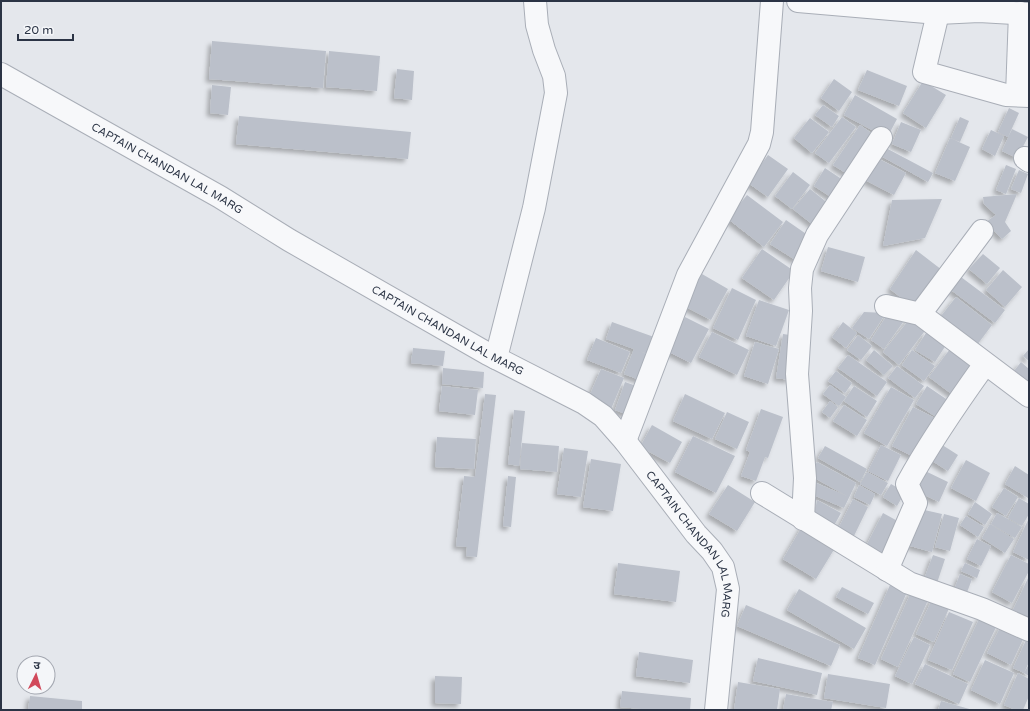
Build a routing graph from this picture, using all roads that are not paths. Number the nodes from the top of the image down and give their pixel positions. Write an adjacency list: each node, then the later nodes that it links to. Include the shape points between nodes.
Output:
1 (535, 1): 12 (street, via 537,25 554,76 556,93 534,208)
2 (772, 1): 15 (street, via 762,132 758,144 688,275)
3 (798, 1): 4 (street)
4 (938, 13): 5 (street); 7 (street, via 924,72 1006,95)
5 (1024, 13): 7 (street)
6 (1, 74): 12 (street, CAPTAIN CHANDAN LAL MARG)
7 (1023, 96)
8 (881, 138): 17 (street, via 817,235 802,269 797,374 804,478)
9 (982, 231): 11 (street)
10 (886, 306): 11 (street)
11 (920, 314): 13 (street)
12 (496, 358): 15 (street, CAPTAIN CHANDAN LAL MARG, via 584,403 603,416)
13 (985, 364): 14 (street); 18 (street, via 925,452 908,484 916,503)
14 (1029, 396)
15 (625, 441): 20 (street, CAPTAIN CHANDAN LAL MARG, via 723,568 728,589)
16 (762, 493): 17 (street)
17 (803, 519): 18 (street)
18 (887, 570): 19 (street, via 908,583 982,609)
19 (1029, 630)
20 (716, 710)

